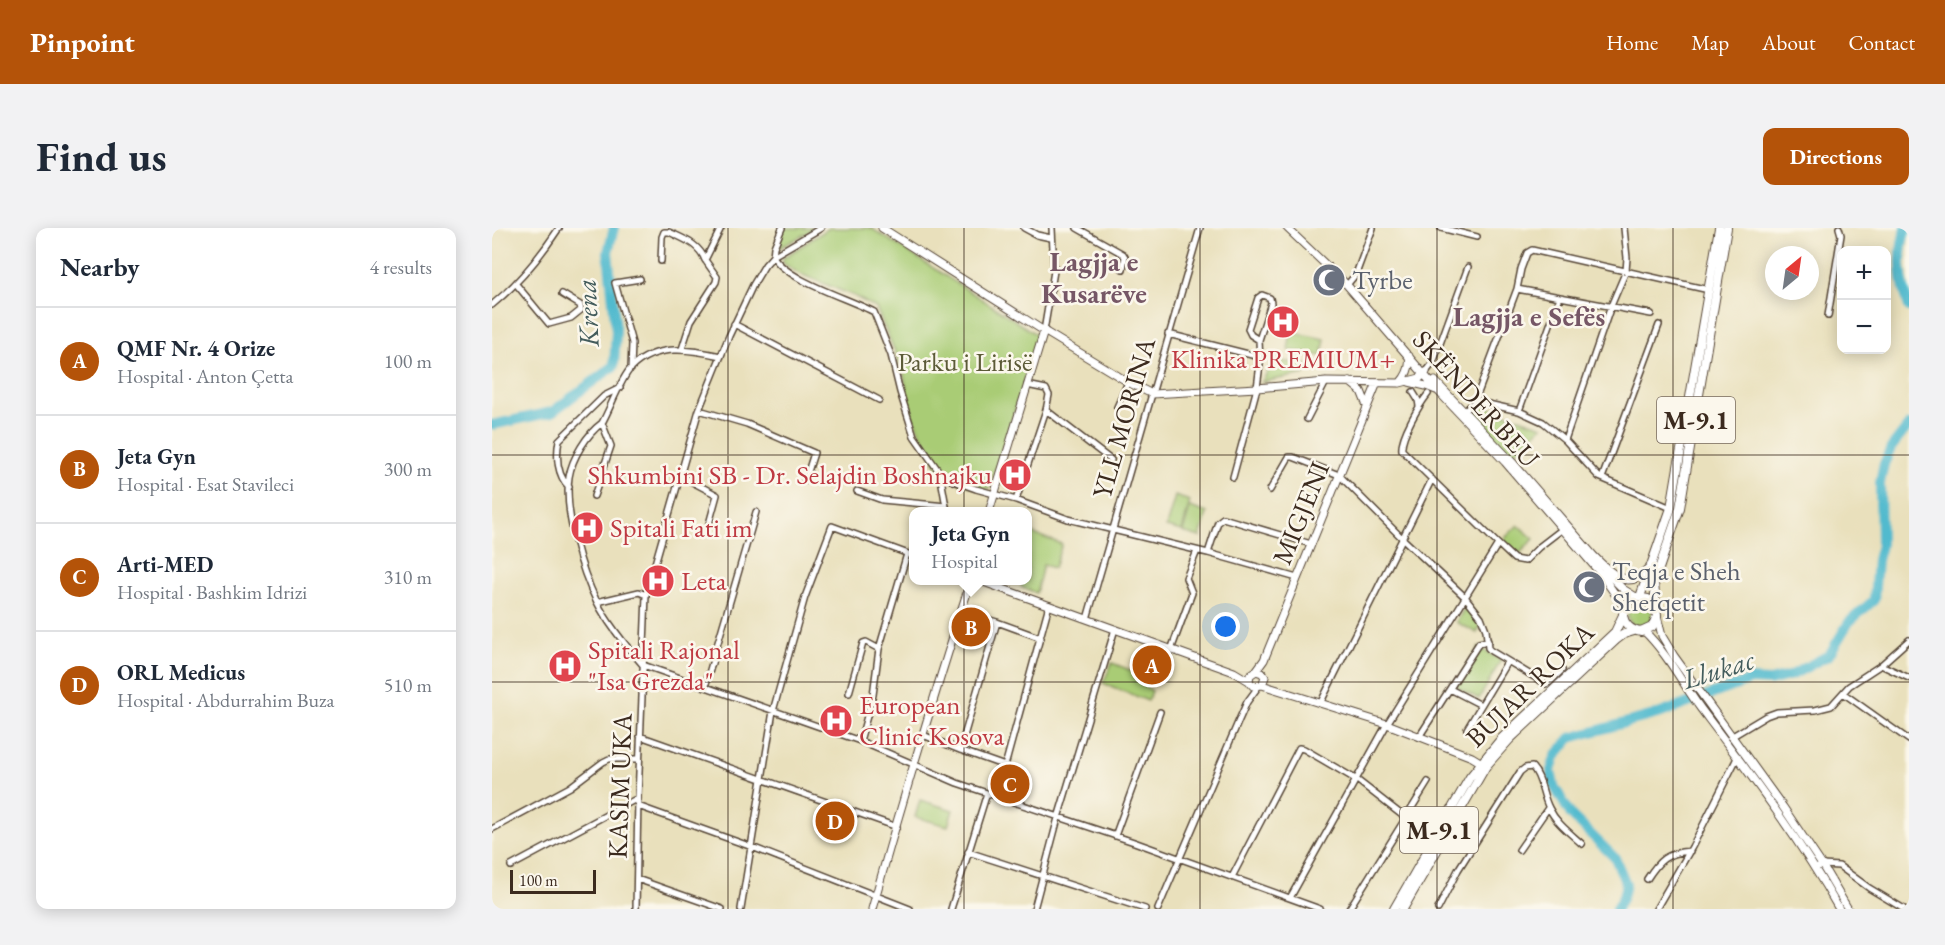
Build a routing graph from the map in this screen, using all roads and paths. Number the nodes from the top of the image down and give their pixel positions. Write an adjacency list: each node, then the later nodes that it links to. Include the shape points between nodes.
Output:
1 (559, 228): 26 (street)
2 (721, 228): 20 (street)
3 (782, 228): 19 (street)
4 (821, 228): 19 (street)
5 (882, 228): 38 (street)
6 (1024, 228): 18 (street)
7 (1052, 228): 18 (street)
8 (1077, 228): 23 (street, via 1123,254)
9 (1200, 228): 39 (street, YLL MORINA)
10 (1287, 228): 27 (street, SKËNDERBEU)
11 (1373, 228): 27 (street, via 1356,274)
12 (1441, 228): 17 (street)
13 (1624, 228): 24 (street)
14 (1719, 228): 29 (main road, M-9.1)
15 (1727, 228): 111 (main road, M-9.1, via 1680,508 1654,583)
16 (1839, 228): 35 (street)
17 (1476, 237)
18 (1051, 238): 38 (street, via 1054,272)
19 (773, 256): 36 (street, KASIM UKA); 72 (street, via 794,275 874,312 914,436)
20 (705, 260): 21 (street, via 696,245 664,232); 41 (street, via 717,277 716,282 691,321)
21 (661, 261)
22 (1468, 267): 46 (street)
23 (1123, 269)
24 (1626, 271): 28 (street, via 1532,250 1527,253); 29 (street); 33 (street)
25 (640, 279): 45 (street, via 615,283 632,343)
26 (516, 284): 30 (street, via 549,324 571,318 581,310 580,305); 32 (street)
27 (1347, 285): 42 (street, SKËNDERBEU)
28 (1517, 289): 31 (street); 60 (street)
29 (1709, 290): 88 (main road, M-9.1)
30 (562, 294)
31 (1560, 297): 33 (street); 66 (street)
32 (492, 305)
33 (1611, 306): 34 (street); 70 (street)
34 (1651, 314)
35 (1828, 316)
36 (734, 324): 43 (street, KASIM UKA); 59 (street)
37 (1659, 325): 76 (street)
38 (1044, 331): 47 (street); 52 (street)
39 (1168, 334): 44 (street); 57 (street, YLL MORINA)
40 (1259, 340): 40 (street, via 1271,301 1262,295 1248,329); 44 (street)
41 (682, 349): 43 (street); 45 (street, via 658,352)
42 (1408, 354): 46 (street, SKËNDERBEU); 50 (street, via 1410,361)
43 (721, 356): 64 (street, KASIM UKA)
44 (1260, 357): 54 (street)
45 (631, 369): 53 (street)
46 (1425, 373): 50 (street); 56 (street, SKËNDERBEU); 67 (street, SKËNDERBEU)
47 (1128, 382): 57 (street); 62 (street)
48 (1326, 382): 49 (street); 54 (street); 68 (street)
49 (1350, 382): 51 (street); 61 (street)
50 (1403, 382): 51 (street); 56 (street)
51 (1377, 383): 61 (street, MIGJENI)
52 (1027, 385): 65 (street, via 1047,391); 82 (street)
53 (620, 388): 69 (street); 79 (street, via 604,396 559,440 560,471)
54 (1257, 388): 57 (street); 75 (street)
55 (1413, 392): 63 (street)
56 (1440, 393): 67 (street, SKËNDERBEU)
57 (1152, 394): 92 (street, YLL MORINA)
58 (1428, 394): 63 (street)
59 (879, 400)
60 (1475, 400): 66 (street); 67 (street)
61 (1367, 406): 73 (street, MIGJENI)
62 (1117, 407)
63 (1419, 408): 77 (street, via 1401,447)
64 (699, 410): 74 (street, KASIM UKA); 78 (street, via 747,424 813,453)
65 (1046, 410): 71 (street); 84 (street)
66 (1519, 411): 70 (street, via 1543,422)
67 (1463, 413): 91 (street, SKËNDERBEU)
68 (1307, 419)
69 (602, 423): 79 (street, via 574,461); 83 (street, via 610,446)
70 (1565, 440): 76 (street)
71 (1111, 460)
72 (940, 473): 82 (street); 86 (street)
73 (1340, 475): 80 (street, via 1288,457); 93 (street); 94 (street, MIGJENI)
74 (681, 476): 90 (street, via 717,495); 104 (street, KASIM UKA)
75 (1233, 477)
76 (1602, 478): 88 (street)
77 (1432, 479): 93 (street); 95 (street)
78 (805, 482)
79 (569, 488): 107 (street, via 575,539)
80 (1270, 490)
81 (857, 491): 85 (street, via 882,500)
82 (994, 495): 84 (street); 87 (street)
83 (594, 496)
84 (1017, 500): 92 (street, via 1068,519)
85 (932, 507)
86 (946, 507)
87 (990, 507)
88 (1671, 508): 100 (main road, M-9.1)
89 (756, 513): 129 (street)
90 (709, 524)
91 (1566, 527): 95 (street, via 1525,561 1514,559); 99 (street, SKËNDERBEU); 110 (street, SKËNDERBEU, via 1611,586)
92 (1113, 529): 96 (street); 112 (street, YLL MORINA)
93 (1402, 538): 106 (street); 133 (street)
94 (1311, 544): 97 (street, via 1222,518); 101 (street, MIGJENI)
95 (1498, 544): 106 (street)
96 (1197, 551): 97 (street); 121 (street, via 1186,578 1192,593)
97 (1208, 553): 101 (street)
98 (907, 554): 120 (street); 136 (street, via 832,526 806,597)
99 (1595, 558): 100 (main road, via 1620,578 1635,579); 105 (street, SKËNDERBEU, via 1618,585)
100 (1653, 565): 105 (main road, M-9.1)
101 (1297, 578): 127 (street, MIGJENI)
102 (969, 585): 109 (street)
103 (992, 585): 108 (street)
104 (646, 595): 107 (street, via 639,592); 123 (street, KASIM UKA)
105 (1638, 597): 110 (main road, M-9.1, via 1629,601); 111 (main road, via 1648,599)
106 (1466, 598): 119 (street, via 1480,617); 138 (street)
107 (597, 602): 123 (street)
108 (1049, 605): 112 (street); 117 (street)
109 (961, 612): 113 (street); 140 (street)
110 (1623, 612): 115 (main road, via 1626,625); 149 (main road, BUJAR ROKA / M-9.1, via 1615,632 1501,739)
111 (1657, 612): 116 (main road, via 1652,627); 128 (street, via 1662,636)
112 (1087, 619): 114 (street)
113 (998, 622): 117 (street); 146 (street)
114 (1115, 629): 121 (street); 160 (street)
115 (1634, 631): 116 (main road); 149 (main road, BUJAR ROKA / M-9.1, via 1616,640)
116 (1644, 631): 128 (street)
117 (1041, 638): 151 (street)
118 (1909, 640): 124 (street)
119 (1488, 641): 122 (street, via 1491,651); 130 (street, via 1479,643)
120 (879, 649): 131 (street, via 864,642); 145 (street, via 873,695)
121 (1171, 650): 127 (street)
122 (1507, 662): 125 (street, via 1546,684); 134 (street)
123 (643, 665): 129 (street); 141 (street, KASIM UKA)
124 (1881, 665): 126 (street); 132 (street)
125 (1562, 670)
126 (1909, 678)
127 (1257, 680): 133 (street); 170 (street)
128 (1687, 682): 135 (street)
129 (705, 687): 136 (street)
130 (1450, 689): 134 (street); 142 (street)
131 (849, 693)
132 (1843, 693): 143 (street, via 1831,706 1778,712); 144 (street)
133 (1322, 702): 138 (street)
134 (1481, 705): 139 (street)
135 (1706, 709): 143 (street); 147 (street)
136 (773, 711): 145 (street); 152 (street)
137 (1160, 712): 164 (street)
138 (1387, 724): 142 (street); 153 (street)
139 (1467, 729)
140 (923, 735): 146 (street); 150 (street)
141 (640, 736): 148 (street, KASIM UKA); 152 (street)
142 (1419, 737): 149 (street)
143 (1731, 737): 172 (street, via 1778,799)
144 (1909, 740)
145 (860, 741): 150 (street)
146 (960, 750): 151 (street)
147 (1738, 756): 168 (street); 172 (street)
148 (639, 759): 157 (street, KASIM UKA); 163 (street, via 609,759 570,787)
149 (1483, 764): 191 (main road, BUJAR ROKA / M-9.1, via 1470,777); 192 (main road, BUJAR ROKA / M-9.1)
150 (913, 765): 155 (street); 162 (street)
151 (1005, 766): 156 (street)
152 (760, 778): 162 (street); 166 (street)
153 (1357, 780): 161 (street); 174 (street, via 1299,748); 178 (street)
154 (1428, 782): 161 (street)
155 (987, 793): 156 (street); 169 (street)
156 (995, 795): 160 (street)
157 (638, 798): 158 (street, KASIM UKA); 171 (street)
158 (638, 806): 166 (street); 175 (street, KASIM UKA)
159 (1548, 808): 165 (street, via 1558,823); 167 (street); 193 (street, via 1538,772 1532,767 1525,768 1458,870)
160 (1058, 818): 164 (street); 173 (street)
161 (1407, 819): 190 (street)
162 (897, 827): 177 (street)
163 (492, 829)
164 (1115, 836): 170 (street)
165 (1582, 844)
166 (752, 847): 177 (street); 182 (street)
167 (1519, 850)
168 (1690, 851): 176 (street, via 1659,861); 194 (street)
169 (968, 852): 173 (street); 185 (street)
170 (1180, 859): 174 (street); 188 (street)
171 (511, 866)
172 (1819, 867): 195 (street); 196 (street); 197 (street, via 1839,866)
173 (1042, 875): 186 (street); 187 (street)
174 (1232, 877): 178 (street)
175 (637, 879): 180 (street, KASIM UKA); 181 (street)
176 (1647, 879)
177 (876, 897): 183 (street); 184 (street)
178 (1290, 898): 179 (street)
179 (1308, 907): 189 (street)
180 (636, 909)
181 (722, 909)
182 (741, 909)
183 (872, 909)
184 (910, 909)
185 (951, 909)
186 (1034, 909)
187 (1144, 909)
188 (1158, 909)
189 (1320, 909)
190 (1349, 909)
191 (1394, 909)
192 (1403, 909)
193 (1438, 909)
194 (1656, 909)
195 (1839, 909)
196 (1848, 909)
197 (1904, 909)

